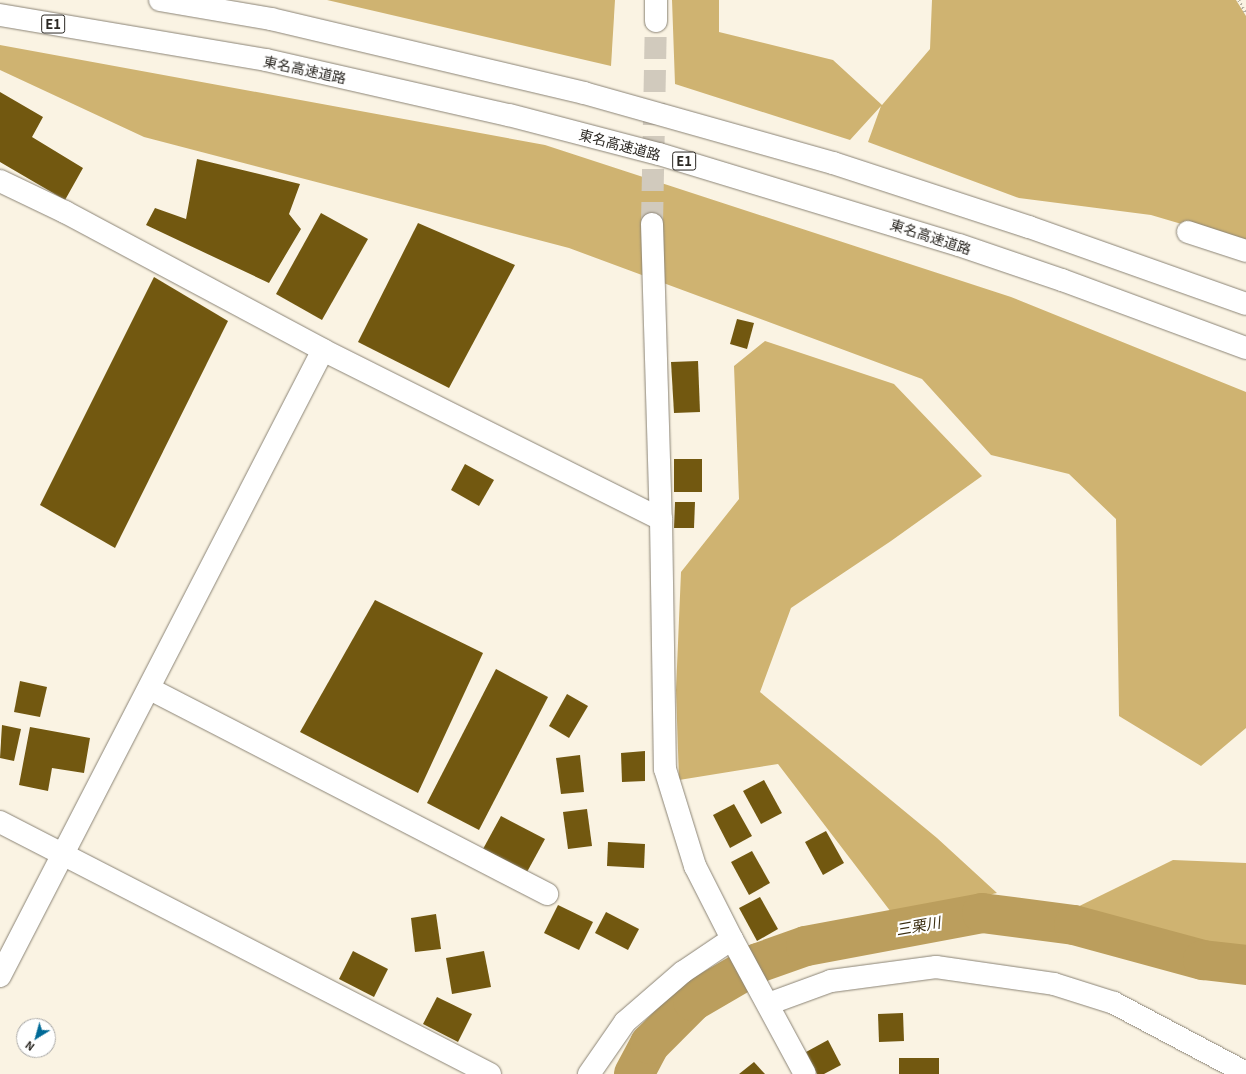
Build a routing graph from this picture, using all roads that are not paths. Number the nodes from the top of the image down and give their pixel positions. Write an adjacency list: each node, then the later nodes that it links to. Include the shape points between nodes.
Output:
1 (160, 0): 7 (main road, via 271,19 591,95 848,168 1029,227)
2 (0, 15): 8 (main road, 東名高速道路 / E1, via 266,60 509,115 659,154 959,245)
3 (0, 181): 9 (main road, via 65,212)
4 (652, 224): 10 (main road)
5 (1188, 232): 6 (main road)
6 (1246, 252)
7 (1246, 304)
8 (1246, 348)
9 (323, 350): 10 (main road); 11 (main road)
10 (661, 519): 15 (main road, via 665,769 695,866)
11 (150, 688): 13 (main road); 14 (main road)
12 (0, 822): 13 (main road)
13 (64, 855): 16 (main road); 19 (main road)
14 (547, 894)
15 (732, 939): 17 (main road); 20 (main road, via 682,972 625,1022)
16 (0, 976)
17 (768, 1004): 18 (main road, via 831,981 936,967 1054,984 1114,1003); 21 (main road)
18 (1246, 1073)
19 (490, 1074)
20 (589, 1074)
21 (805, 1074)

